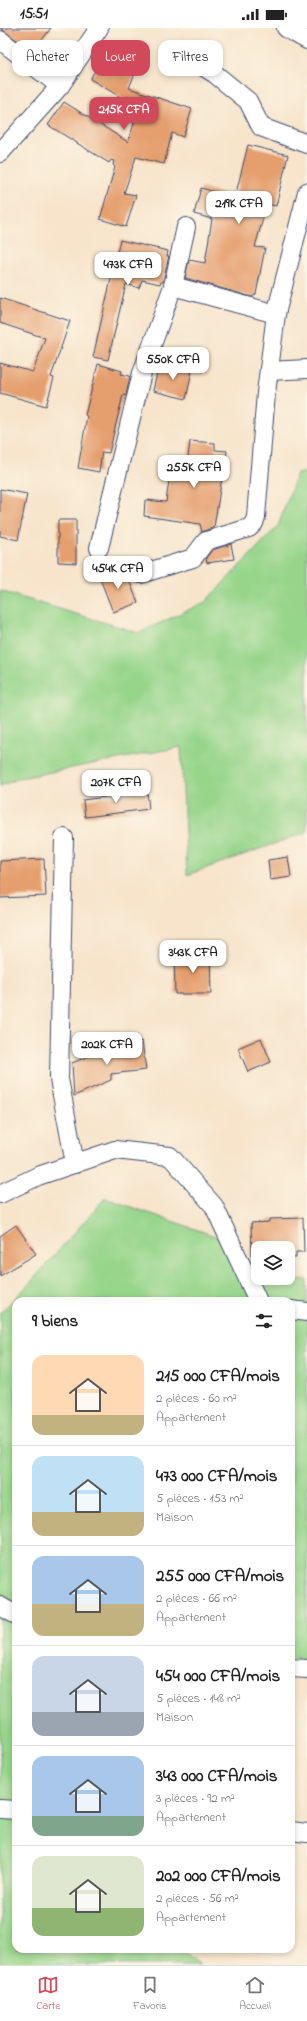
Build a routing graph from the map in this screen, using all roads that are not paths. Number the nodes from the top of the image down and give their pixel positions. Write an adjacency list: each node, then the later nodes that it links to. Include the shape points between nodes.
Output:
1 (99, 28): 6 (street)
2 (286, 28): 4 (street)
3 (0, 40): 6 (street)
4 (307, 40)
5 (217, 76): 7 (street, via 248,101 261,127)
6 (60, 86): 8 (street)
7 (307, 144)
8 (0, 153)
9 (307, 192): 12 (street)
10 (186, 228): 11 (street)
11 (173, 286): 12 (street); 15 (street, via 142,373)
12 (276, 314): 14 (street)
13 (307, 369): 14 (street)
14 (269, 371): 16 (street, via 254,522 249,528 206,541 193,558)
15 (100, 548)
16 (141, 574)
17 (64, 838): 18 (street, via 59,1079)
18 (75, 1164): 19 (street, via 38,1176); 20 (street, via 115,1150 170,1156 214,1206)
19 (0, 1194)
20 (256, 1297)
21 (295, 1310): 22 (street)
22 (307, 1312)
23 (0, 1606): 24 (street)
24 (12, 1613)
25 (295, 1668): 26 (street)
26 (307, 1669)
27 (0, 1809): 28 (street)
28 (12, 1810)
29 (295, 1832): 30 (street)
30 (307, 1833)

